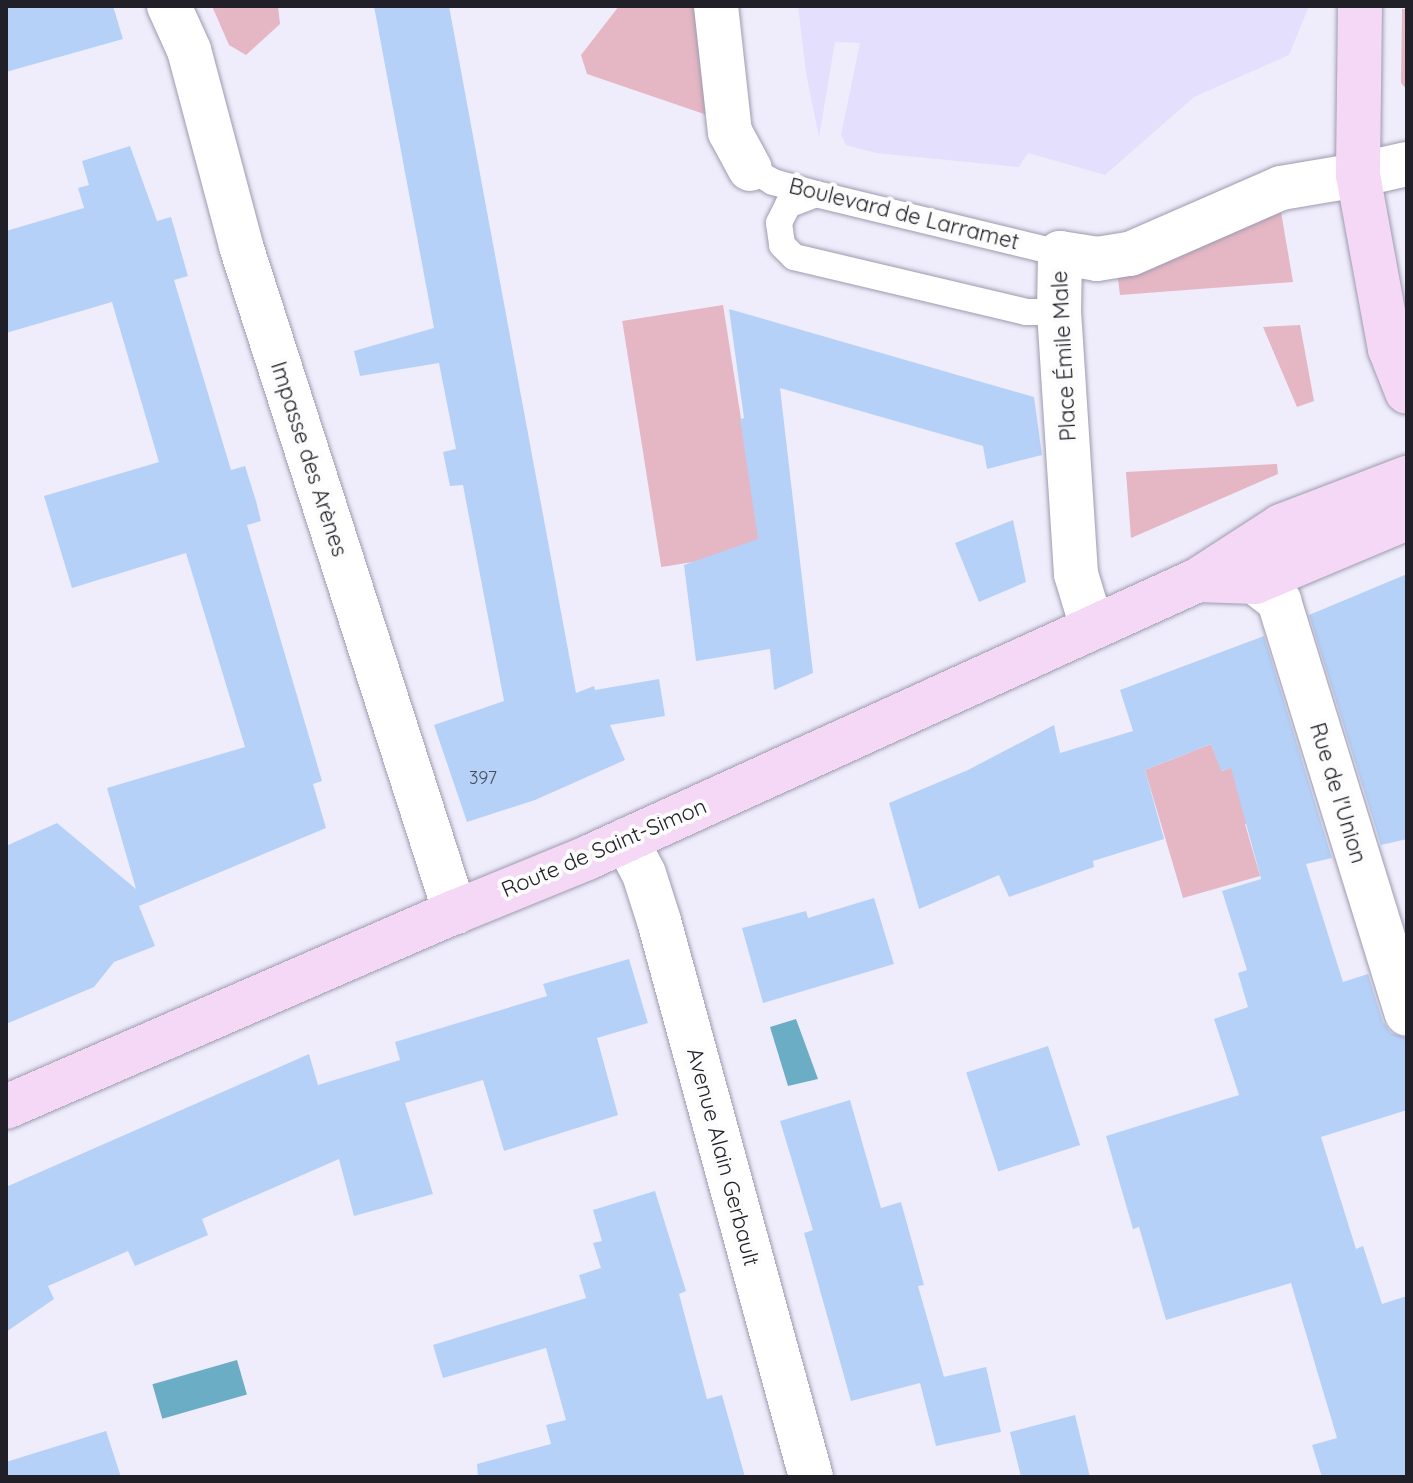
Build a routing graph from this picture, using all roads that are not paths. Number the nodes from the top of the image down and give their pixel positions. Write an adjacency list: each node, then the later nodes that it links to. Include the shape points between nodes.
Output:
1 (169, 6): 17 (street, Impasse des Arènes, via 189,50 241,246)
2 (716, 6): 5 (street, via 730,132)
3 (1360, 6): 6 (main road)
4 (1407, 164): 6 (street, Place Émile Male)
5 (750, 169): 7 (lane, Boulevard de Larramet, via 773,182)
6 (1358, 175): 8 (street, Place Émile Male, via 1281,188 1130,254 1097,259); 10 (main road, via 1390,349)
7 (816, 194): 8 (lane, Boulevard de Larramet); 9 (lane, via 788,205 779,223 782,245 794,257 1026,312)
8 (1060, 253): 9 (street, Place Émile Male)
9 (1059, 312): 15 (street, Place Émile Male, via 1076,574)
10 (1407, 392)
11 (1407, 478): 13 (main road, Route de Saint-Simon, via 1281,526)
12 (1407, 518): 14 (main road, Route de Saint-Simon)
13 (1198, 580): 14 (main road, Route de Saint-Simon); 15 (main road, Route de Saint-Simon)
14 (1255, 582): 18 (street, Rue de l'Union, via 1279,601)
15 (1092, 627): 16 (main road, Route de Saint-Simon)
16 (626, 840): 17 (main road, Route de Saint-Simon); 20 (street, Avenue Alain Gerbault, via 659,921)
17 (455, 912): 19 (main road, Route de Saint-Simon)
18 (1407, 1014)
19 (6, 1107)
20 (811, 1477)

